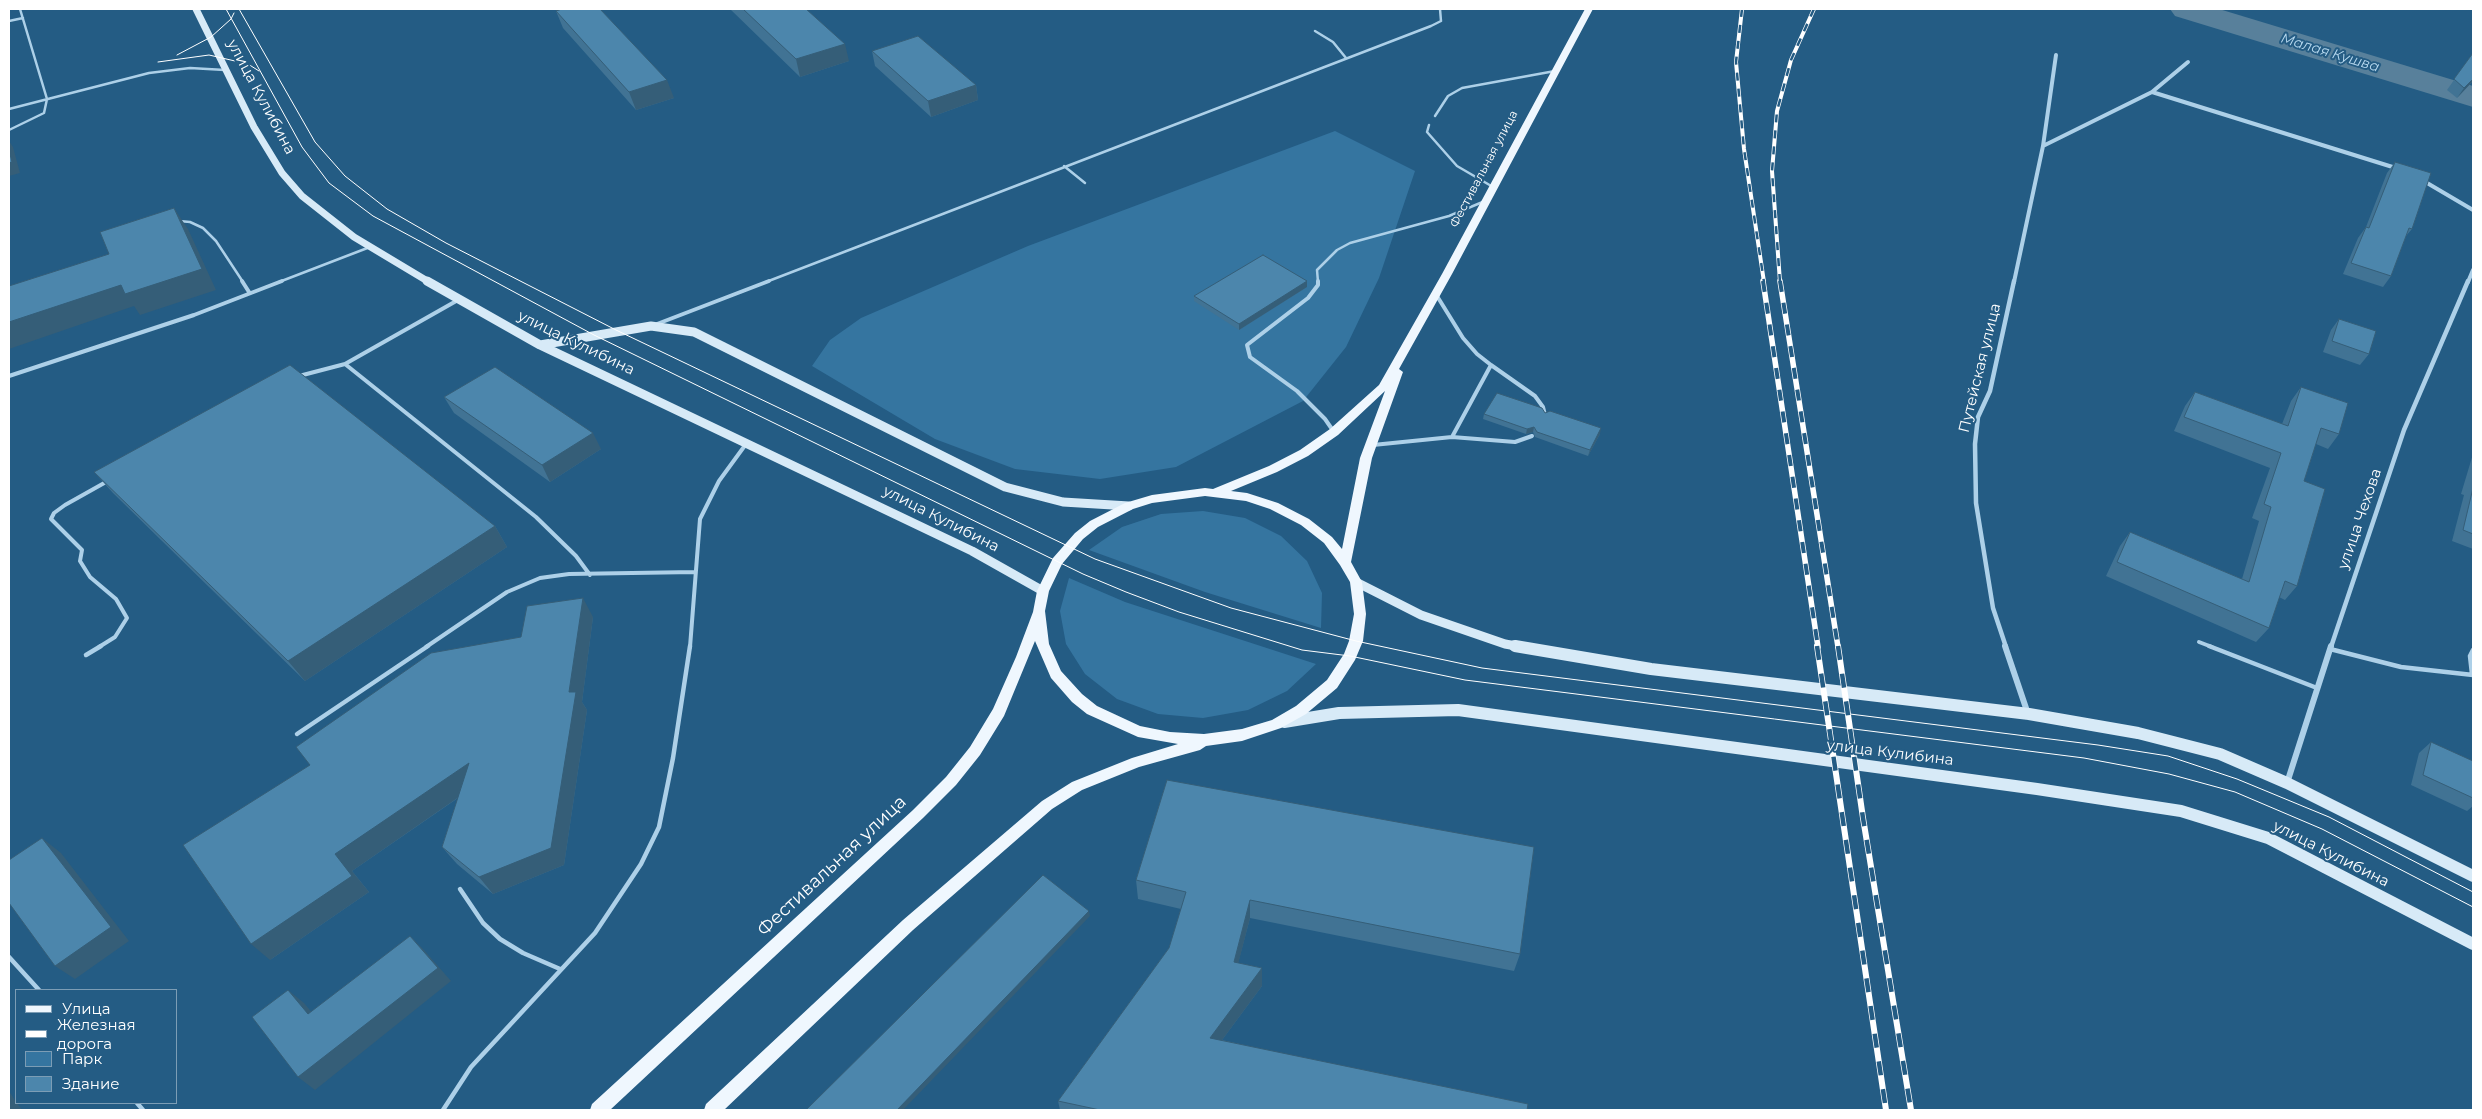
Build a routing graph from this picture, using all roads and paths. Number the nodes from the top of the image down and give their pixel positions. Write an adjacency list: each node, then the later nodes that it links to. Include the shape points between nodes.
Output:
1 (20, 9): 5 (lane)
2 (196, 9): 11 (street, улица Кулибина)
3 (1440, 9): 9 (lane, via 1441,21)
4 (1589, 9): 12 (main road, Фестивальная улица)
5 (23, 18): 6 (lane); 14 (lane)
6 (9, 22)
7 (1315, 31): 9 (lane, via 1333,42)
8 (2056, 55): 19 (street, Путейская улица)
9 (1346, 58): 20 (lane)
10 (2188, 62): 13 (street)
11 (228, 71): 14 (lane, via 190,68 150,73); 28 (street, улица Кулибина, via 254,127 282,173 328,218)
12 (1554, 71): 16 (lane, via 1462,88 1448,96); 24 (main road, Фестивальная улица)
13 (2152, 92): 19 (street); 21 (street)
14 (47, 100): 15 (lane); 18 (lane, via 44,113)
15 (9, 110)
16 (1435, 116)
17 (1429, 125): 24 (lane, via 1426,132 1458,166)
18 (9, 130)
19 (2043, 146): 61 (street, Путейская улица, via 1990,391 1978,417 1975,444 1976,503 1993,608)
20 (1064, 166): 23 (lane); 33 (lane)
21 (2407, 173)
22 (2416, 177): 26 (street)
23 (1085, 183)
24 (1493, 187): 25 (main road, Фестивальная улица)
25 (1487, 200): 31 (main road, Фестивальная улица); 41 (lane, via 1449,216 1350,243 1337,250 1317,270 1318,285 1308,298 1247,345 1250,357 1297,391)
26 (2473, 210)
27 (175, 221): 30 (lane, via 190,222 203,228 216,241)
28 (370, 247): 30 (lane); 32 (street, улица Кулибина)
29 (2473, 270): 56 (street, улица Чехова, via 2404,430)
30 (249, 292): 38 (lane, via 194,315)
31 (1435, 294): 34 (main road, Фестивальная улица); 37 (lane, via 1463,338)
32 (458, 300): 35 (street, улица Кулибина); 36 (lane)
33 (651, 326): 35 (street); 48 (street, via 694,332 1005,487 1063,502)
34 (1407, 344): 41 (main road, Фестивальная улица, via 1383,387); 45 (main road, Фестивальная улица)
35 (540, 345): 44 (street, улица Кулибина)
36 (345, 364): 39 (lane); 51 (lane, via 536,517 576,556)
37 (1491, 365): 40 (lane, via 1535,396); 42 (lane)
38 (9, 376)
39 (296, 378)
40 (1545, 415)
41 (1334, 432): 47 (main road, Фестивальная улица, via 1273,469)
42 (1452, 436): 43 (lane, via 1515,442); 45 (lane)
43 (1532, 436)
44 (747, 442): 50 (lane, via 719,481 700,519); 53 (street, улица Кулибина, via 972,551)
45 (1370, 446): 49 (main road, Фестивальная улица)
46 (108, 481): 58 (lane, via 65,505 51,519 82,550 80,561 90,577 116,599 127,618 115,637)
47 (1214, 493): 48 (main road, via 1175,494); 49 (main road, via 1247,497 1290,513 1317,530)
48 (1129, 506): 53 (main road, via 1094,524 1079,536 1057,561)
49 (1345, 562): 52 (main road)
50 (695, 572): 51 (lane); 70 (lane, via 690,645 659,827 618,901 595,933)
51 (590, 575): 63 (lane, via 546,577 508,592)
52 (1356, 582): 61 (street, via 1421,615 1505,644 1651,669); 62 (main road, via 1360,614 1358,636 1341,673 1323,693)
53 (1043, 591): 54 (main road)
54 (1039, 611): 64 (main road, via 1042,644 1056,674 1092,710 1122,725 1156,735 1185,739); 73 (main road, Фестивальная улица, via 999,712 975,751 951,781)
55 (2199, 642): 60 (lane)
56 (2330, 649): 59 (lane, via 2401,667); 60 (street, улица Чехова)
57 (2473, 650): 59 (lane, via 2470,656)
58 (86, 655)
59 (2472, 674)
60 (2317, 688): 65 (street, улица Чехова)
61 (2029, 714): 65 (street, via 2138,733 2220,754)
62 (1276, 724): 64 (main road); 68 (street, улица Кулибина, via 1348,712 1458,710 2181,811 2268,838)
63 (297, 734)
64 (1224, 738): 74 (main road, via 1138,762 1077,786 1047,805 908,925)
65 (2287, 783): 66 (street)
66 (2473, 876)
67 (460, 889): 70 (lane, via 483,923 500,939)
68 (2473, 944)
69 (9, 957): 71 (lane)
70 (560, 969): 72 (lane, via 471,1068)
71 (38, 989)
72 (443, 1110)
73 (598, 1110)
74 (712, 1110)

